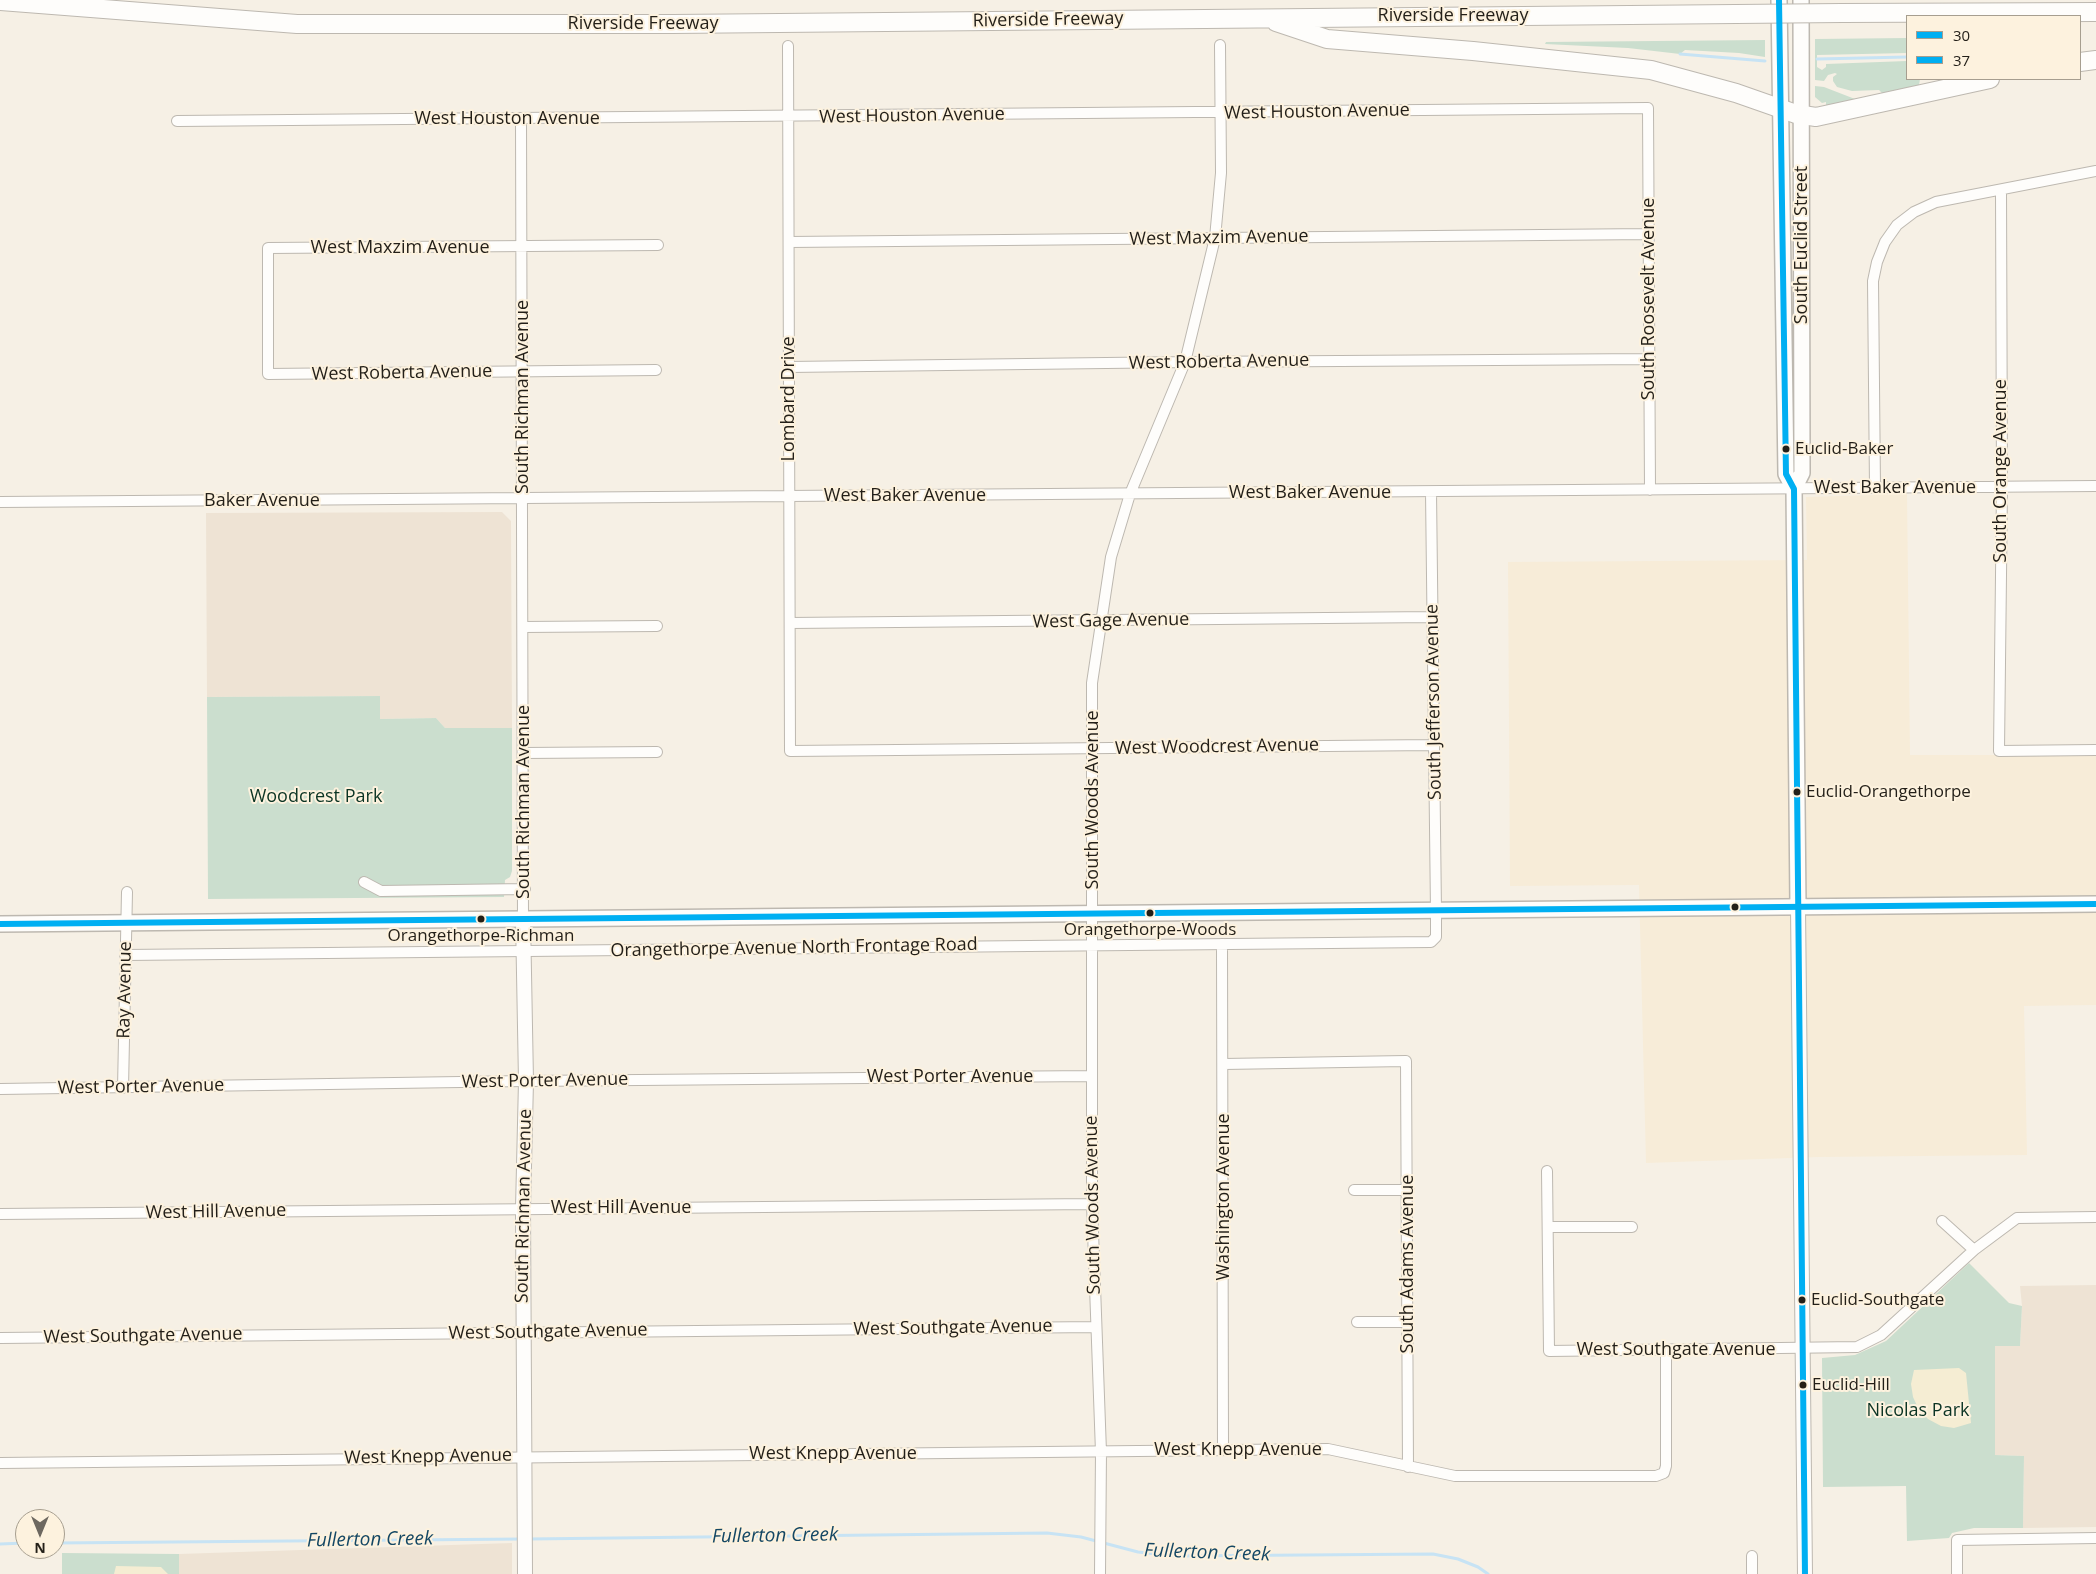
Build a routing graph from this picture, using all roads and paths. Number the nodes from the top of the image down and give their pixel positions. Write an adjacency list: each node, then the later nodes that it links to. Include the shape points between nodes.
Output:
1 (1779, 0): 12 (main road, South Euclid Street)
2 (1802, 0): 14 (main road, South Euclid Street)
3 (0, 1): 5 (highway, Riverside Freeway, via 298,24 673,24)
4 (2096, 12): 5 (highway, Riverside Freeway, bridge)
5 (1262, 17): 12 (highway, via 1326,39 1472,50 1652,70)
6 (1220, 45): 13 (street, South Woods Avenue)
7 (788, 46): 15 (street, Lombard Drive)
8 (2096, 60): 9 (highway)
9 (2081, 62)
10 (1986, 80): 14 (highway, via 1825,116)
11 (1648, 108): 13 (street, West Houston Avenue); 20 (street, South Roosevelt Avenue)
12 (1781, 109): 14 (highway); 34 (main road, South Euclid Street, via 1786,474)
13 (1221, 113): 15 (street, West Houston Avenue); 21 (street, South Woods Avenue, via 1221,174)
14 (1802, 115): 34 (main road, South Euclid Street, via 1802,473)
15 (788, 117): 16 (street, West Houston Avenue); 22 (street, Lombard Drive)
16 (521, 119): 17 (street, West Houston Avenue); 24 (street, South Richman Avenue)
17 (177, 121)
18 (2096, 172): 19 (street)
19 (2001, 191): 32 (street, South Orange Avenue); 33 (street, via 1936,202 1914,212 1897,225 1882,249 1873,280)
20 (1648, 234): 21 (street, West Maxzim Avenue); 25 (street, South Roosevelt Avenue)
21 (1215, 238): 22 (street, West Maxzim Avenue); 26 (street, South Woods Avenue)
22 (789, 242): 27 (street, Lombard Drive)
23 (658, 245): 24 (street, West Maxzim Avenue)
24 (522, 247): 29 (street, South Richman Avenue); 30 (street, West Maxzim Avenue, via 268,248)
25 (1650, 359): 26 (street, West Roberta Avenue); 35 (street, South Roosevelt Avenue)
26 (1185, 362): 27 (street, West Roberta Avenue); 37 (street, South Woods Avenue)
27 (789, 367): 38 (street, Lombard Drive)
28 (656, 370): 29 (street, West Roberta Avenue)
29 (523, 372): 30 (street, West Roberta Avenue); 39 (street, South Richman Avenue)
30 (268, 374)
31 (2096, 486): 32 (street, West Baker Avenue)
32 (2002, 487): 33 (street, West Baker Avenue); 48 (street, South Orange Avenue, via 1999,752)
33 (1875, 488): 34 (street, West Baker Avenue)
34 (1794, 489): 35 (street, West Baker Avenue); 56 (main road, South Euclid Street)
35 (1650, 490): 36 (street, West Baker Avenue)
36 (1431, 492): 37 (street, West Baker Avenue); 41 (street, South Jefferson Avenue)
37 (1130, 494): 38 (street, West Baker Avenue); 42 (street, South Woods Avenue, via 1111,557)
38 (790, 497): 39 (street, West Baker Avenue); 43 (street, Lombard Drive)
39 (524, 499): 40 (street, Baker Avenue); 45 (street, South Richman Avenue)
40 (0, 502)
41 (1433, 617): 42 (street, West Gage Avenue); 46 (street, South Jefferson Avenue)
42 (1101, 621): 43 (street, West Gage Avenue); 47 (street, South Woods Avenue, via 1092,683)
43 (790, 624): 49 (street, Lombard Drive)
44 (657, 626): 45 (street)
45 (523, 628): 51 (street, South Richman Avenue)
46 (1434, 745): 47 (street, West Woodcrest Avenue); 57 (street, South Jefferson Avenue)
47 (1092, 749): 49 (street, West Woodcrest Avenue); 58 (street, South Woods Avenue)
48 (2096, 750)
49 (790, 751)
50 (657, 752): 51 (street)
51 (524, 753): 53 (street, South Richman Avenue)
52 (364, 882): 53 (street, via 381,890)
53 (525, 889): 59 (street, South Richman Avenue)
54 (127, 892): 60 (street, Ray Avenue)
55 (2096, 904): 56 (main road)
56 (1798, 907): 57 (main road); 87 (main road, South Euclid Street)
57 (1436, 912): 58 (main road); 62 (street, Orangethorpe Avenue North Frontage Road, via 1436,936 1431,942)
58 (1092, 914): 59 (main road); 63 (street, South Woods Avenue)
59 (523, 919): 60 (main road); 64 (main road, South Richman Avenue)
60 (126, 923): 61 (main road); 65 (street, Ray Avenue)
61 (0, 924)
62 (1222, 944): 63 (street, Orangethorpe Avenue North Frontage Road); 66 (street, Washington Avenue)
63 (1092, 945): 64 (street, Orangethorpe Avenue North Frontage Road); 67 (street, South Woods Avenue)
64 (523, 950): 65 (street, Orangethorpe Avenue North Frontage Road); 68 (main road, South Richman Avenue)
65 (125, 955): 69 (street, Ray Avenue)
66 (1224, 1064): 73 (street, South Adams Avenue, via 1406,1061); 89 (street, Washington Avenue)
67 (1091, 1076): 68 (street, West Porter Avenue); 74 (street, South Woods Avenue)
68 (526, 1081): 69 (street, West Porter Avenue); 75 (main road, South Richman Avenue)
69 (124, 1088): 70 (street, West Porter Avenue)
70 (0, 1089)
71 (1547, 1171): 79 (street)
72 (1354, 1190): 73 (street)
73 (1409, 1190): 83 (street, South Adams Avenue)
74 (1092, 1204): 75 (street, West Hill Avenue); 84 (street, South Woods Avenue)
75 (523, 1209): 76 (street, West Hill Avenue); 85 (main road, South Richman Avenue)
76 (0, 1214)
77 (2096, 1216): 81 (street, via 2017,1218)
78 (1942, 1221): 81 (street)
79 (1548, 1227): 80 (street); 88 (street, West Southgate Avenue, via 1549,1350)
80 (1632, 1227)
81 (1974, 1250): 87 (street, via 1881,1335 1857,1347)
82 (1357, 1322): 83 (street)
83 (1407, 1322): 93 (street, South Adams Avenue)
84 (1095, 1327): 85 (street, West Southgate Avenue); 90 (street, South Woods Avenue)
85 (523, 1333): 86 (street, West Southgate Avenue); 91 (main road, South Richman Avenue)
86 (0, 1338)
87 (1803, 1349): 88 (street, West Southgate Avenue); 99 (main road, South Euclid Street)
88 (1666, 1350): 93 (street, West Knepp Avenue, via 1664,1473 1656,1476 1455,1476)
89 (1223, 1450): 90 (street, West Knepp Avenue); 93 (street, West Knepp Avenue, via 1328,1449)
90 (1101, 1452): 91 (street, West Knepp Avenue); 97 (street, South Woods Avenue)
91 (524, 1456): 92 (street, West Knepp Avenue); 96 (main road, South Richman Avenue)
92 (0, 1463)
93 (1408, 1467)
94 (2096, 1538): 100 (street, via 1957,1540)
95 (1752, 1556): 98 (street)
96 (525, 1574)
97 (1100, 1574)
98 (1752, 1574)
99 (1805, 1574)
100 (1957, 1574)

